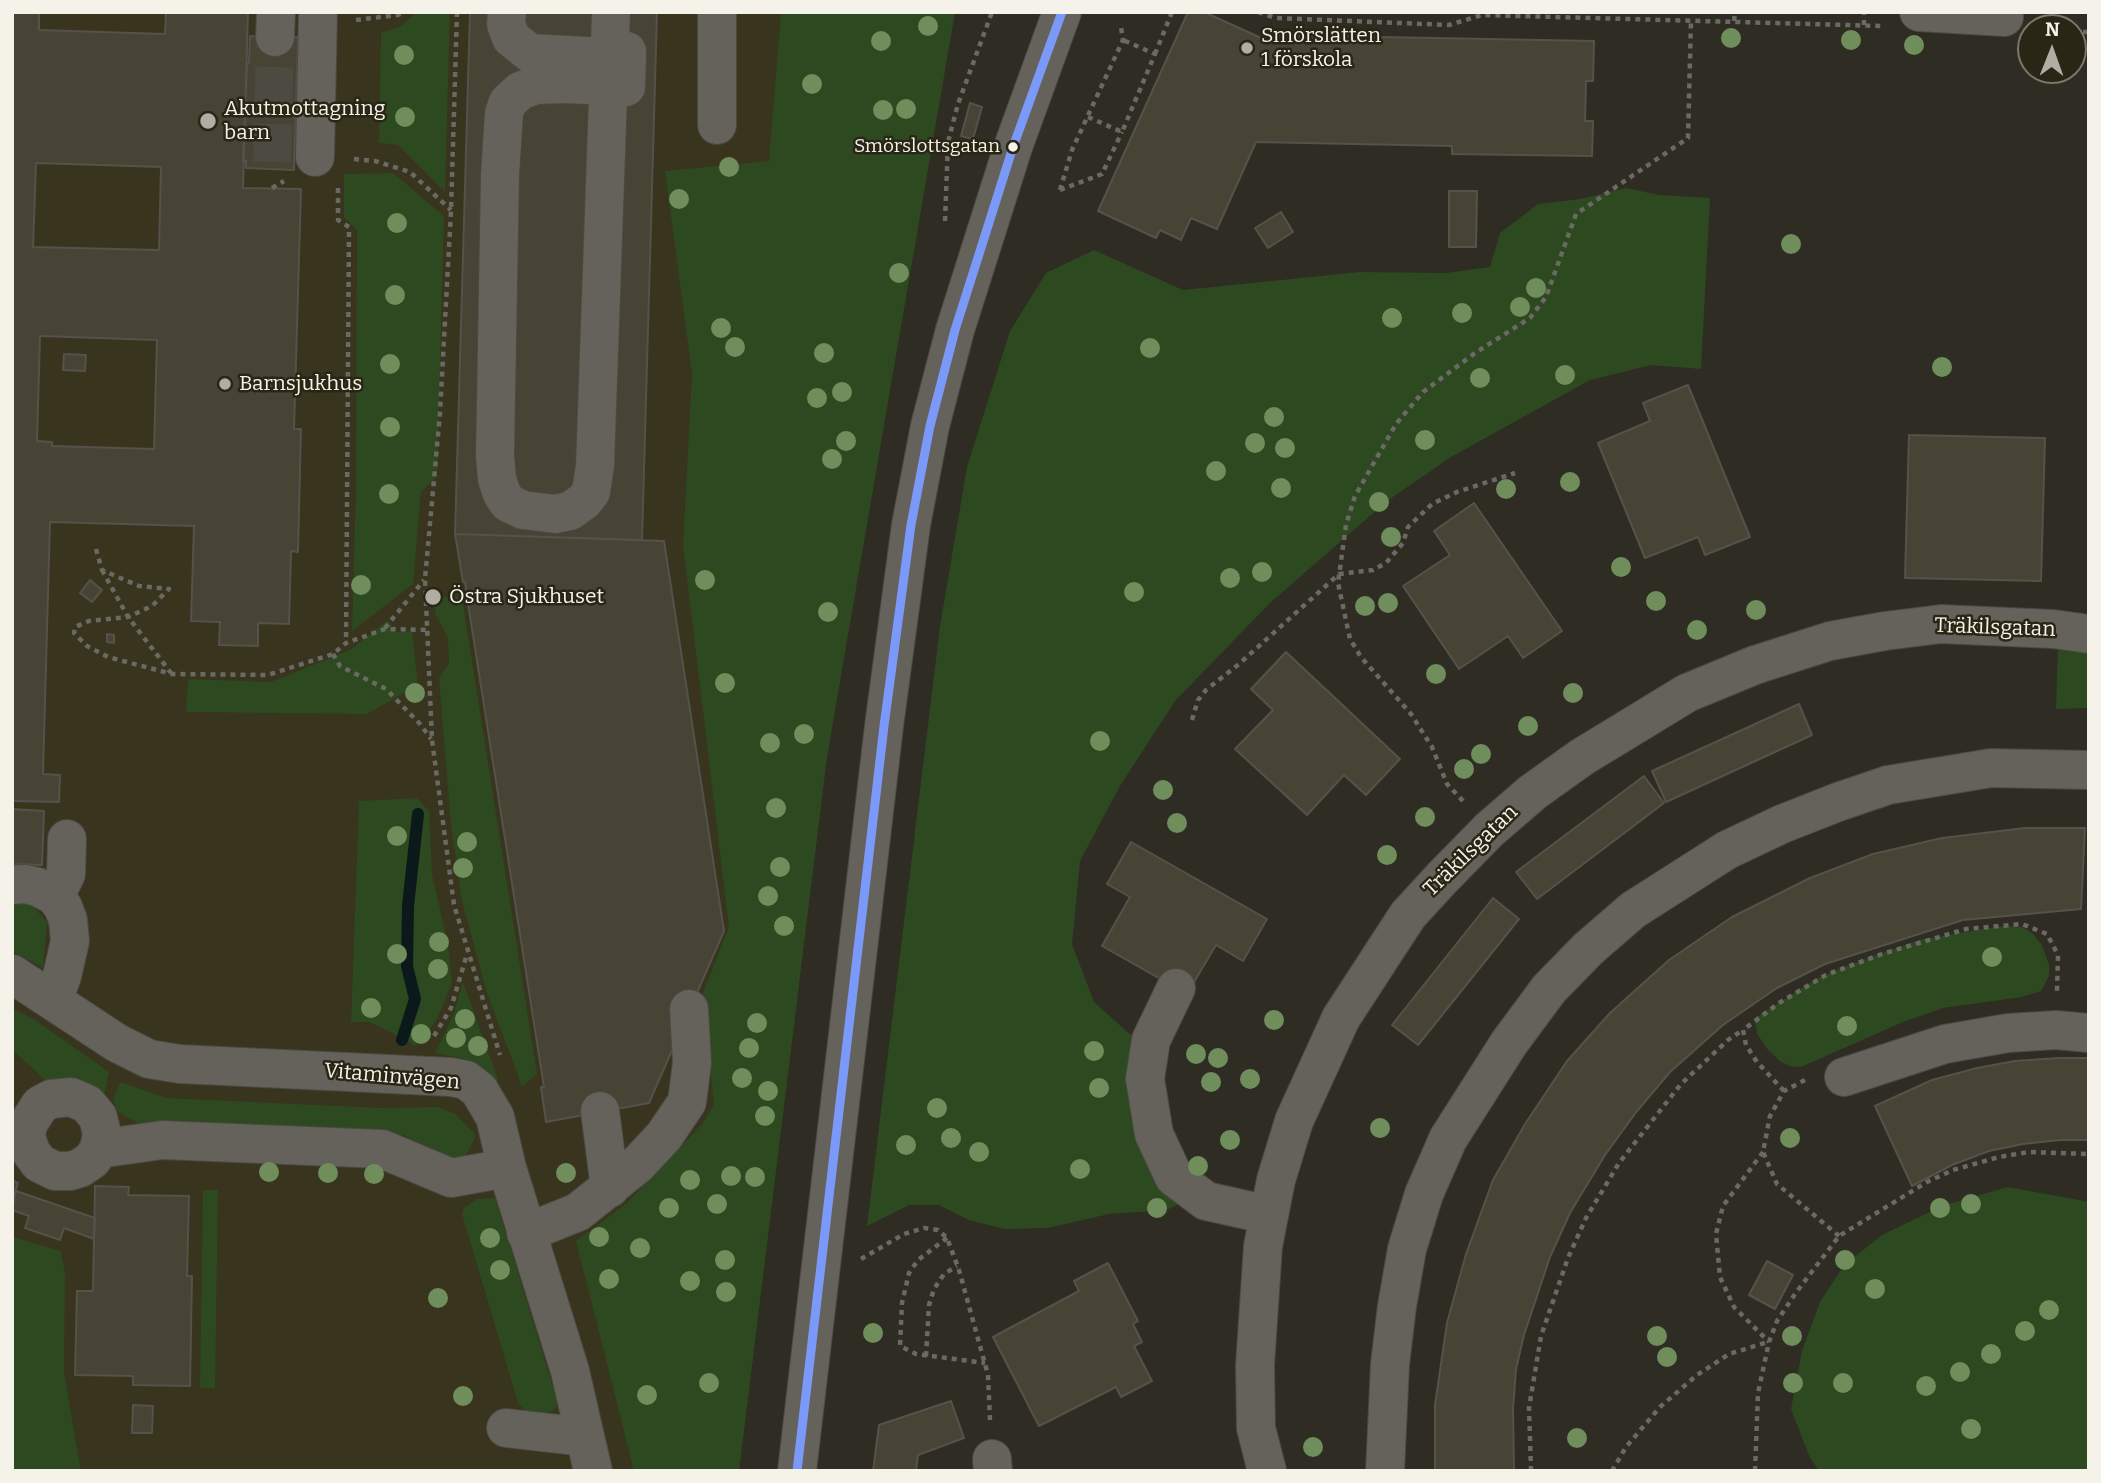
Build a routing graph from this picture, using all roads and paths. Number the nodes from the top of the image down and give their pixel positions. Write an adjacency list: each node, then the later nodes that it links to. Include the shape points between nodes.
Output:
1 (318, 12): 26 (street)
2 (457, 12): 27 (path)
3 (507, 12): 22 (street, via 512,38 530,53)
4 (611, 12): 22 (street, via 608,81 608,95 607,136 595,467 591,492 570,511 523,510 508,503 502,494 495,456 504,113 520,91 536,85 566,84 602,86 614,86 626,86)
5 (629, 12): 22 (street)
6 (717, 12): 24 (street)
7 (1062, 12): 69 (street, via 1013,148 930,425 902,580)
8 (1172, 12): 21 (path)
9 (1258, 12): 12 (path, via 1276,18 1449,25)
10 (1735, 12): 17 (path)
11 (1864, 12): 18 (path)
12 (1482, 13): 13 (path)
13 (1600, 15): 16 (path)
14 (2004, 17): 15 (street)
15 (1906, 19): 18 (path)
16 (1691, 20): 17 (path); 31 (path, via 1688,138 1576,214 1546,297 1530,318 1423,392 1396,424 1355,496)
17 (1734, 21): 18 (path)
18 (1864, 25)
19 (1121, 27): 20 (path)
20 (1123, 40): 21 (path); 23 (path)
21 (1155, 54): 25 (path)
22 (627, 58)
23 (1088, 117): 25 (path); 25 (path, via 1060,190 1102,174)
24 (717, 125)
25 (1122, 132)
26 (327, 171): 27 (path, via 376,161 410,172); 37 (path, via 338,220 349,228)
27 (451, 211): 32 (path)
28 (1515, 472): 31 (path, via 1432,505 1408,527 1399,550 1380,566)
29 (96, 549): 30 (path)
30 (102, 569): 33 (path); 33 (path, via 139,586 169,589 152,606)
31 (1339, 574): 40 (path, via 1206,690); 43 (path, via 1350,639 1411,714 1432,747 1447,784)
32 (425, 579): 34 (path); 35 (path)
33 (128, 617): 39 (path); 39 (path, via 89,621 75,627 74,633 108,657)
34 (385, 629): 35 (path); 37 (path)
35 (428, 630): 41 (path)
36 (2089, 634): 43 (street, Träkilsgatan, via 1941,624 1830,641 1755,665 1687,693 1582,757)
37 (346, 643): 38 (path)
38 (333, 654): 39 (path, via 268,675); 41 (path, via 340,666 386,689)
39 (172, 674)
40 (1192, 720)
41 (432, 740): 47 (path, via 454,905)
42 (2089, 770): 78 (street, via 1992,768 1888,785 1838,802 1727,850 1633,910 1588,949 1549,989 1509,1043 1448,1139 1424,1194 1407,1249 1397,1306)
43 (1489, 830): 64 (street, Träkilsgatan, via 1408,915 1341,1018 1294,1121)
44 (67, 839): 46 (street, via 66,874)
45 (12, 885): 46 (street, via 38,887)
46 (55, 896): 50 (street, via 68,920 70,941)
47 (468, 951): 54 (path); 55 (path, via 450,1008)
48 (12, 974): 50 (street, Vitaminvägen)
49 (1177, 988): 64 (street, via 1151,1040 1145,1079 1154,1133 1174,1177 1206,1201)
50 (53, 1001): 55 (street, Vitaminvägen, via 149,1059)
51 (689, 1009): 63 (street, via 692,1063 687,1102 664,1136)
52 (1743, 1030): 53 (path, via 1826,975 1966,929 2022,924 2047,934 2058,955); 57 (path, via 1757,1062); 79 (path, via 1673,1093 1619,1163 1586,1218 1541,1336 1530,1408)
53 (2072, 1032): 56 (street, via 2008,1033 1945,1044)
54 (502, 1062)
55 (416, 1074): 62 (street, Vitaminvägen, via 466,1080 480,1090 495,1117)
56 (1844, 1077): 57 (path, via 1801,1081)
57 (1784, 1091): 60 (path, via 1770,1115)
58 (600, 1111): 63 (street)
59 (99, 1149): 62 (street, via 162,1140 382,1149 452,1178)
60 (1763, 1152): 66 (path, via 1777,1184); 70 (path, via 1723,1206 1716,1234 1720,1277 1734,1307)
61 (2089, 1154): 66 (path, via 2029,1152 1953,1170)
62 (507, 1168): 65 (street, Vitaminvägen)
63 (610, 1188): 65 (street, via 578,1212)
64 (1269, 1215): 77 (street, Träkilsgatan, via 1257,1303 1255,1365 1256,1427)
65 (526, 1233): 74 (street, Vitaminvägen, via 570,1371)
66 (1839, 1236): 70 (path, via 1777,1321)
67 (947, 1238): 68 (path); 69 (path, via 924,1228 904,1234 852,1265); 71 (path, via 909,1273 902,1303 900,1346)
68 (957, 1266): 71 (path, via 944,1274 934,1289); 72 (path)
69 (819, 1292): 76 (street)
70 (1769, 1342): 80 (path, via 1729,1354 1697,1375 1648,1421); 81 (path, via 1758,1393)
71 (926, 1356): 72 (path)
72 (985, 1363): 75 (path)
73 (506, 1428): 74 (street)
74 (589, 1454)
75 (993, 1465)
76 (797, 1471)
77 (1267, 1471)
78 (1385, 1471)
79 (1531, 1471)
80 (1612, 1471)
81 (1755, 1471)

